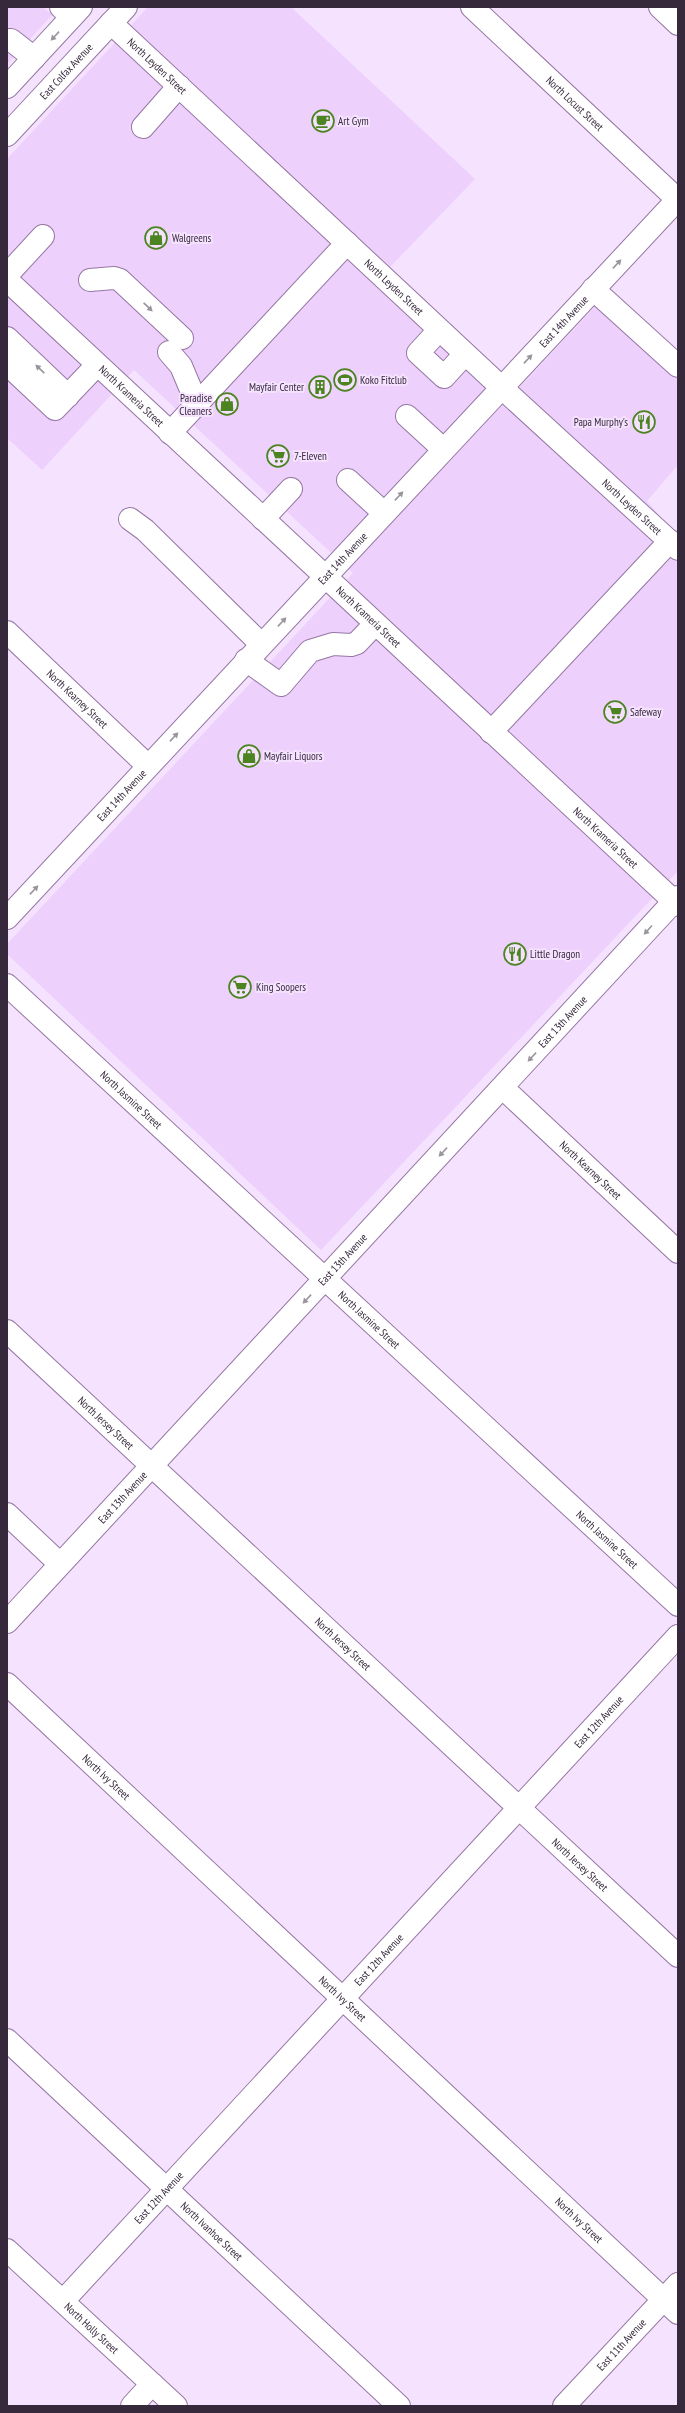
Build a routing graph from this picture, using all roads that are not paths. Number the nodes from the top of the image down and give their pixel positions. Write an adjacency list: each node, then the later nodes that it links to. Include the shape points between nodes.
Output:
1 (126, 7): 5 (street, East Colfax Avenue)
2 (472, 7): 13 (street, North Locust Street)
3 (660, 7): 6 (street)
4 (71, 10): 8 (street, one-way to 8)
5 (111, 23): 9 (street, North Leyden Street); 12 (street, East Colfax Avenue)
6 (678, 24)
7 (7, 40): 8 (street, via 11,40)
8 (34, 58): 10 (street)
9 (179, 86): 11 (street); 15 (street, North Leyden Street)
10 (7, 87)
11 (142, 127)
12 (7, 135)
13 (678, 199): 18 (street, East 14th Avenue, one-way to 13)
14 (43, 236): 17 (street)
15 (347, 243): 19 (street, North Leyden Street); 27 (street)
16 (90, 280): 27 (street, one-way to 27, via 120,280 175,345)
17 (10, 286): 23 (street, North Krameria Street)
18 (593, 289): 24 (street); 25 (street, East 14th Avenue, one-way to 18)
19 (439, 330): 21 (street, North Leyden Street); 21 (street, via 418,353 444,377)
20 (7, 338): 26 (street, one-way to 20)
21 (466, 354): 25 (street, North Leyden Street)
22 (7, 364): 26 (street, via 56,409)
23 (97, 365): 26 (street); 29 (street, North Krameria Street)
24 (678, 366)
25 (501, 387): 30 (street, East 14th Avenue); 36 (street, North Leyden Street)
26 (68, 396)
27 (197, 404): 29 (street)
28 (408, 416): 30 (street)
29 (170, 433): 35 (street, North Krameria Street)
30 (443, 449): 33 (street, East 14th Avenue, one-way to 30)
31 (348, 480): 33 (street)
32 (291, 488): 35 (street)
33 (384, 513): 37 (street, East 14th Avenue)
34 (130, 519): 40 (street, via 145,530)
35 (263, 519): 37 (street, North Krameria Street)
36 (674, 545): 42 (street)
37 (324, 577): 38 (street, North Krameria Street); 40 (street, East 14th Avenue, one-way to 37)
38 (375, 624): 41 (street, via 357,643 333,644 310,651 281,685); 42 (street, North Krameria Street)
39 (7, 632): 43 (street, North Kearney Street)
40 (261, 644): 41 (street, East 14th Avenue)
41 (246, 660): 43 (street, East 14th Avenue, one-way to 41)
42 (491, 732): 44 (street, North Krameria Street)
43 (148, 766): 45 (street, East 14th Avenue, one-way to 43)
44 (677, 901): 47 (street, East 13th Avenue, one-way to 47)
45 (7, 918)
46 (7, 985): 49 (street, North Jasmine Street)
47 (503, 1088): 48 (street, North Kearney Street); 49 (street, East 13th Avenue, one-way to 49)
48 (678, 1252)
49 (326, 1278): 51 (street, East 13th Avenue, one-way to 51); 54 (street, North Jasmine Street)
50 (7, 1331): 51 (street, North Jersey Street)
51 (151, 1465): 53 (street, East 13th Avenue); 58 (street, North Jersey Street)
52 (7, 1514): 53 (street)
53 (60, 1564): 55 (street, East 13th Avenue)
54 (678, 1605)
55 (7, 1622)
56 (678, 1636): 58 (street, East 12th Avenue)
57 (7, 1684): 60 (street, North Ivy Street)
58 (520, 1808): 59 (street, North Jersey Street); 60 (street, East 12th Avenue)
59 (678, 1956)
60 (342, 2000): 62 (street, East 12th Avenue); 66 (street, North Ivy Street)
61 (7, 2040): 62 (street, North Ivanhoe Street)
62 (167, 2189): 65 (street, East 12th Avenue); 70 (street, North Ivanhoe Street)
63 (7, 2250): 65 (street, North Holly Street)
64 (678, 2284): 66 (street, East 11th Avenue)
65 (63, 2301): 67 (street, North Holly Street)
66 (671, 2307): 71 (street, East 11th Avenue)
67 (152, 2384): 68 (street); 69 (street, North Holly Street)
68 (132, 2406)
69 (176, 2406)
70 (399, 2406)
71 (564, 2406)

